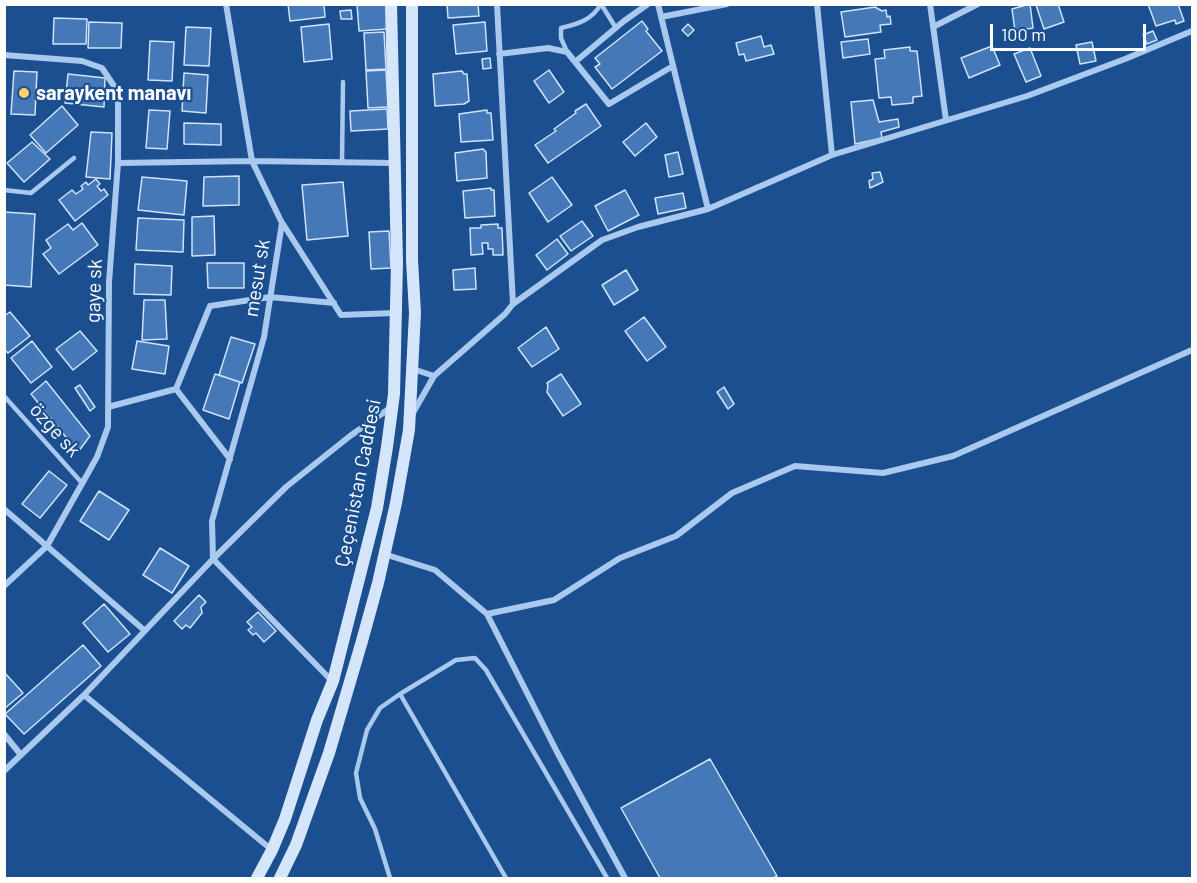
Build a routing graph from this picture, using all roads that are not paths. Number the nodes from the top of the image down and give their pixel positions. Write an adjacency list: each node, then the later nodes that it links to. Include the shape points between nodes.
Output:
1 (226, 4): 25 (street, mesut sk)
2 (391, 4): 28 (main road, Çeçenistan Caddesi)
3 (412, 4): 37 (main road, Çeçenistan Caddesi, via 412,260 416,313)
4 (497, 4): 17 (street)
5 (601, 4): 14 (lane); 16 (lane, via 595,15 561,28)
6 (648, 4): 14 (street)
7 (658, 4): 12 (street)
8 (728, 4): 12 (street)
9 (817, 4): 23 (street)
10 (930, 4): 13 (street)
11 (978, 4): 13 (street)
12 (661, 17): 20 (street)
13 (933, 27): 22 (street)
14 (616, 28): 19 (street)
15 (1192, 31): 22 (street, via 1027,96)
16 (567, 52): 17 (street, via 548,48); 19 (street)
17 (499, 54): 34 (street)
18 (4, 55): 27 (street, gaye sk, via 82,61 102,68 118,92)
19 (575, 62): 20 (street, via 609,104)
20 (673, 66): 30 (street)
21 (343, 82): 26 (lane)
22 (946, 120): 23 (street)
23 (832, 155): 30 (street)
24 (74, 158): 29 (lane, via 31,193)
25 (252, 161): 26 (street); 27 (street); 31 (street, mesut sk)
26 (342, 162): 28 (street)
27 (118, 163): 41 (street, gaye sk, via 109,282)
28 (394, 163): 35 (main road, Çeçenistan Caddesi)
29 (4, 190)
30 (708, 209): 34 (street, via 638,226 602,240)
31 (282, 224): 32 (street, mesut sk); 33 (street)
32 (270, 297): 33 (street); 39 (street, via 210,306); 44 (street, mesut sk, via 264,337)
33 (334, 303): 35 (street, via 341,315)
34 (513, 304): 38 (street)
35 (395, 313): 42 (main road, Çeçenistan Caddesi)
36 (1192, 350): 51 (street, via 953,456 883,473 795,466 732,493 676,536 620,558 554,600)
37 (413, 369): 38 (street); 43 (main road, Çeçenistan Caddesi)
38 (434, 376): 43 (street)
39 (176, 389): 41 (street); 44 (street)
40 (4, 396): 45 (lane, özge sk)
41 (108, 407): 45 (street, gaye sk, via 108,427)
42 (393, 407): 49 (street, via 286,487); 53 (main road, Çeçenistan Caddesi, via 377,507)
43 (410, 419): 48 (main road, Çeçenistan Caddesi)
44 (230, 459): 49 (street, mesut sk, via 212,521)
45 (82, 483): 47 (street, gaye sk)
46 (4, 509): 47 (street)
47 (47, 546): 50 (street, gaye sk); 52 (street)
48 (384, 554): 51 (street, via 435,570); 61 (main road, Çeçenistan Caddesi, via 329,753)
49 (213, 559): 52 (street); 53 (street)
50 (4, 586)
51 (487, 614): 65 (street)
52 (144, 630): 54 (street)
53 (333, 681): 59 (main road, Çeçenistan Caddesi)
54 (84, 694): 57 (street); 59 (street)
55 (400, 694): 62 (lane, via 380,708 367,730 356,773 360,798 375,829); 63 (lane); 64 (lane, via 456,660 475,658 486,670)
56 (4, 734): 57 (street)
57 (21, 755): 58 (street)
58 (4, 771)
59 (272, 850): 60 (main road, Çeçenistan Caddesi)
60 (257, 879)
61 (280, 879)
62 (390, 879)
63 (506, 879)
64 (607, 879)
65 (625, 879)

